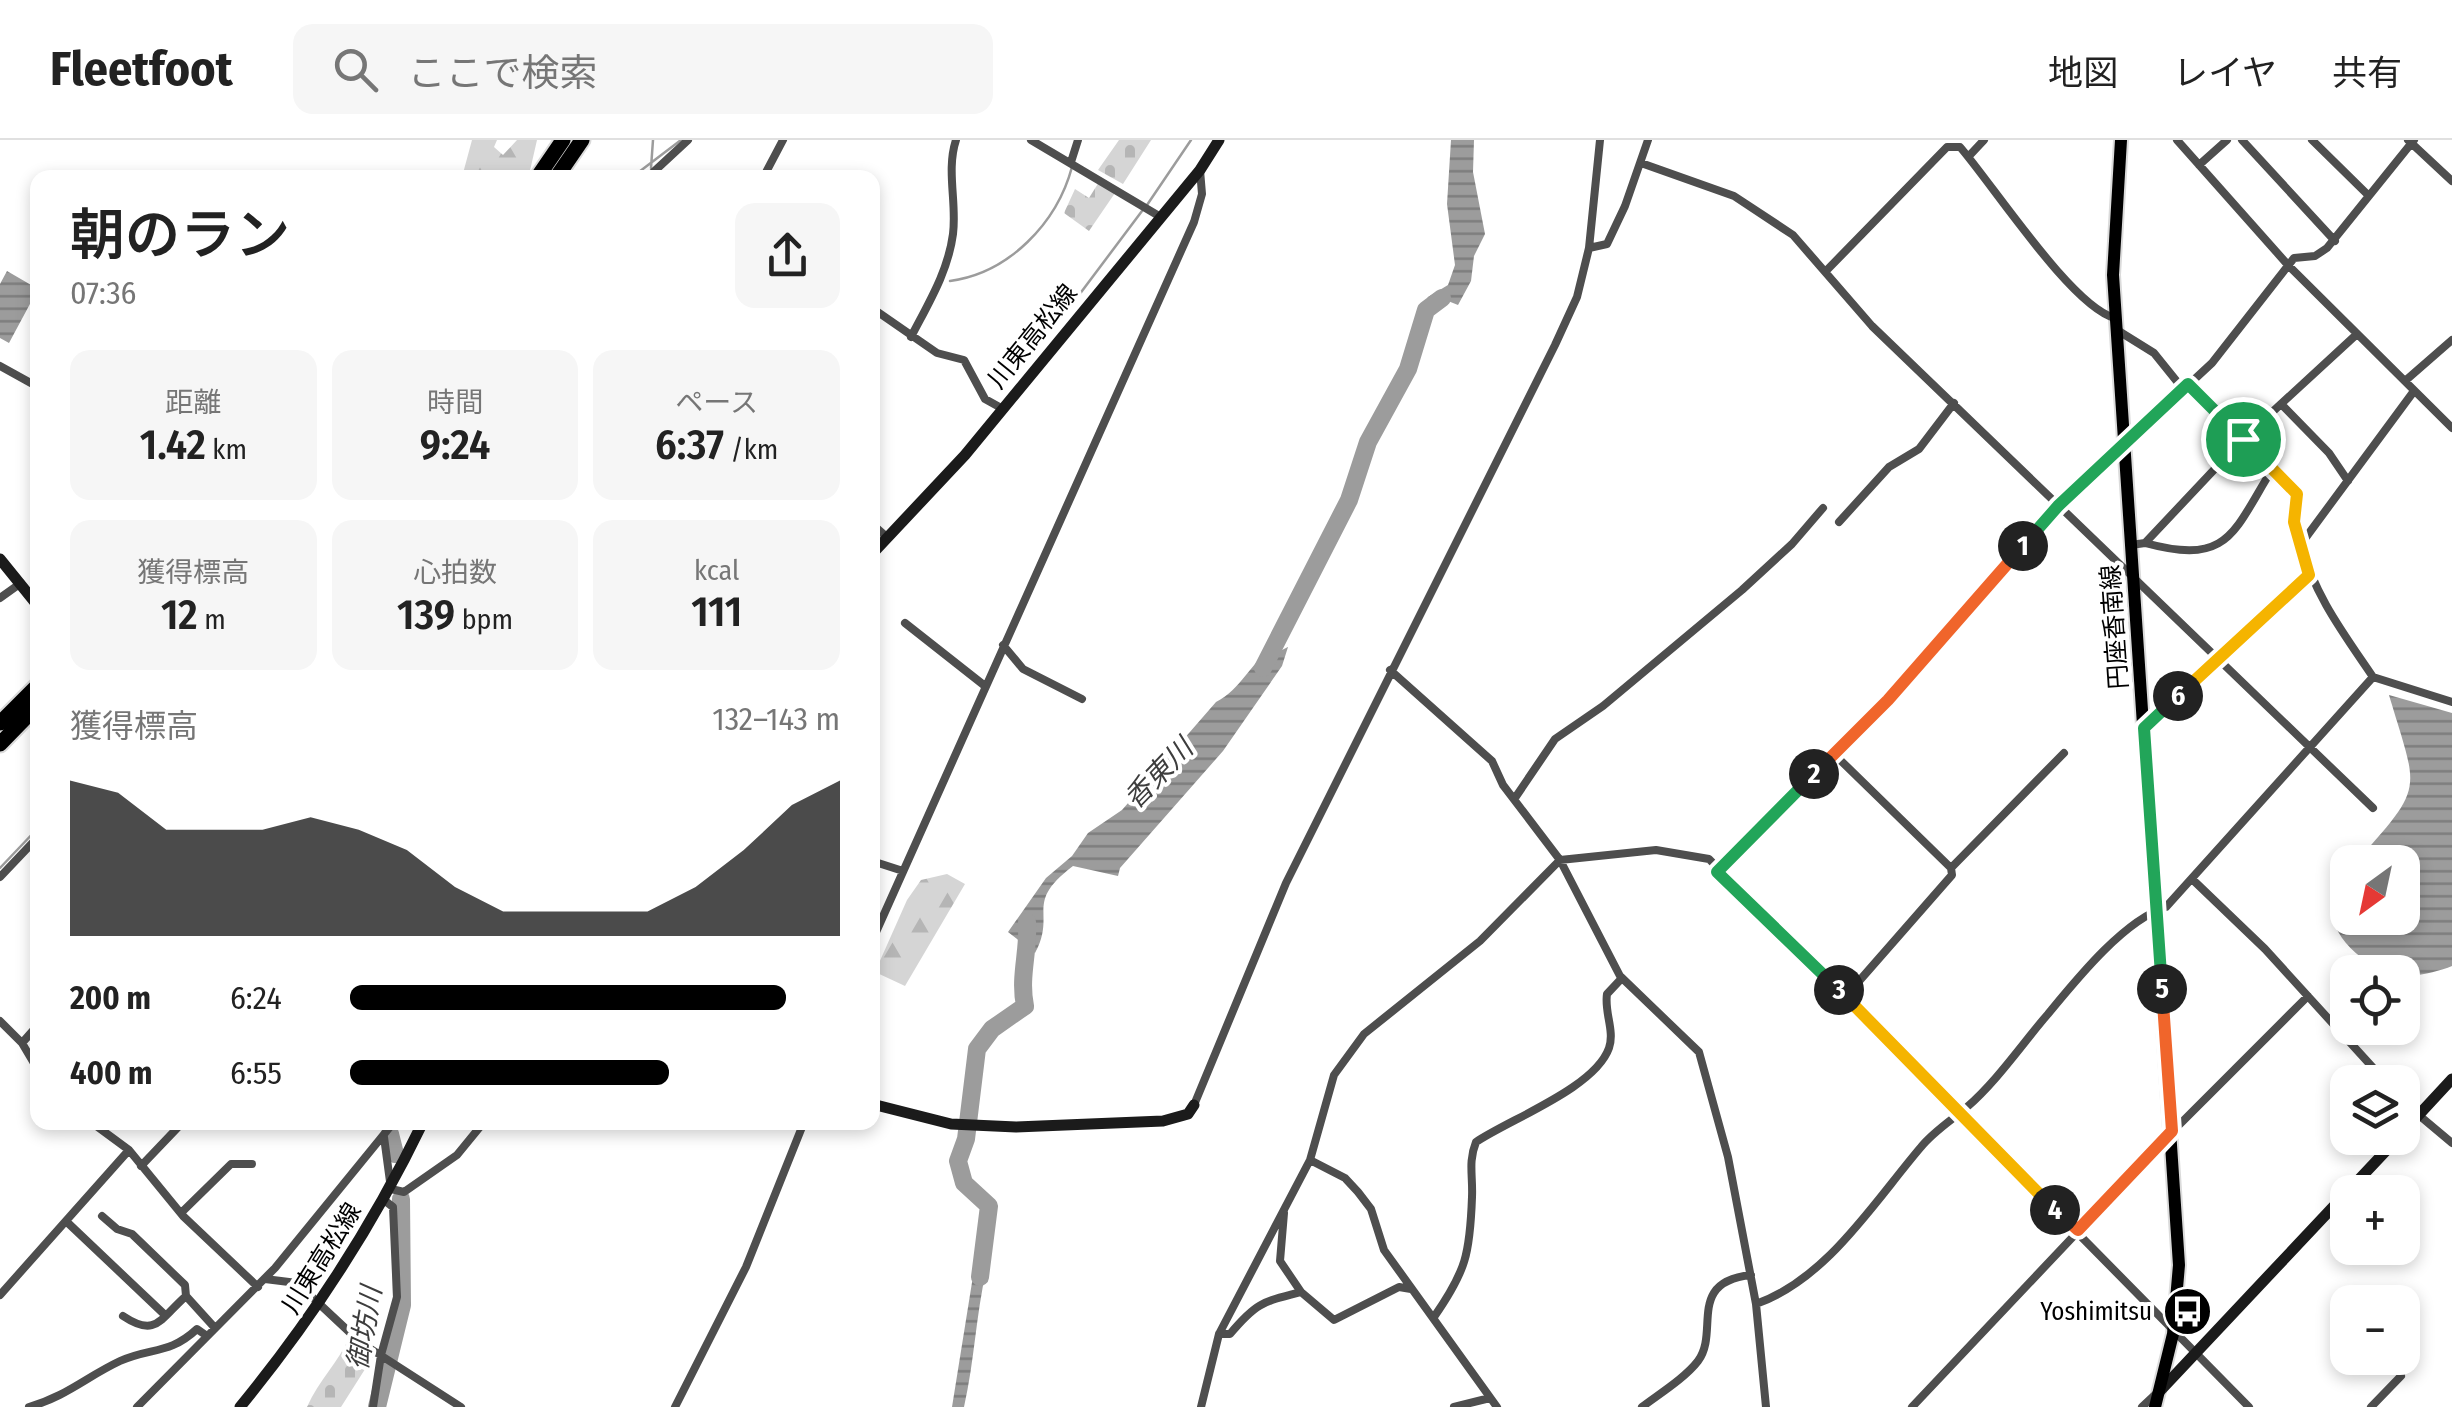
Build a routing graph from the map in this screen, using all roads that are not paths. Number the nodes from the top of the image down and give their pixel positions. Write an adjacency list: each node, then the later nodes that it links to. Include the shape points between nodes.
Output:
1 (563, 140): 22 (highway)
2 (582, 140): 23 (highway)
3 (688, 140): 24 (street)
4 (783, 140): 25 (street)
5 (956, 140): 37 (street, via 948,261)
6 (1031, 140): 19 (street)
7 (1078, 140): 19 (street)
8 (1219, 140): 26 (main road, 川東高松線)
9 (1600, 140): 31 (street)
10 (1648, 140): 20 (street)
11 (1984, 140): 18 (street)
12 (2121, 140): 35 (main road, 円座香南線)
13 (2176, 140): 21 (street)
14 (2227, 140): 21 (street)
15 (2242, 140): 30 (street)
16 (2312, 140): 28 (street)
17 (2411, 141): 27 (street); 28 (street)
18 (1968, 156): 33 (street, via 1960,147 1947,147); 35 (street, via 2063,278)
19 (1071, 162): 29 (street)
20 (1642, 163): 31 (street, via 1606,244); 33 (street, via 1767,214)
21 (2199, 165): 32 (street)
22 (542, 170)
23 (561, 170)
24 (656, 170)
25 (767, 170)
26 (1200, 170): 29 (main road, 川東高松線); 67 (street, via 1194,222)
27 (2452, 180)
28 (2368, 195): 30 (street)
29 (1159, 216): 46 (main road, 川東高松線)
30 (2335, 241): 32 (street)
31 (1589, 248): 69 (street, via 1555,344)
32 (2288, 266): 36 (street); 42 (street, via 2236,336)
33 (1826, 271): 44 (street, via 1872,326)
34 (880, 314): 37 (street)
35 (2116, 324): 42 (street); 49 (main road, 円座香南線)
36 (2357, 334): 40 (street); 45 (street)
37 (911, 337): 46 (street, via 964,360 985,399)
38 (2452, 340): 40 (street)
39 (0, 366): 41 (street)
40 (2405, 381): 43 (street)
41 (30, 382)
42 (2186, 387): 48 (street); 49 (street)
43 (2414, 391): 47 (street); 51 (street)
44 (1954, 403): 52 (street); 54 (street, via 1920,449 1889,468)
45 (2284, 406): 48 (street); 51 (street)
46 (1003, 409): 56 (main road, 川東高松線)
47 (2452, 428)
48 (2243, 439): 50 (street); 57 (street)
49 (2125, 442): 52 (street); 57 (main road, 円座香南線)
50 (2273, 468): 57 (street, via 2234,532 2218,546 2180,553); 58 (street, via 2297,494 2294,522)
51 (2348, 481): 58 (street)
52 (2058, 506): 62 (street); 81 (street)
53 (1823, 508): 82 (street, via 1742,590 1554,739)
54 (1839, 522)
55 (880, 531): 56 (street)
56 (888, 538): 59 (main road, 川東高松線)
57 (2138, 544): 62 (main road, 円座香南線)
58 (2301, 544): 61 (street)
59 (880, 546)
60 (0, 559): 63 (main road)
61 (2309, 575): 68 (street); 70 (street)
62 (2133, 580): 68 (street); 77 (main road, 円座香南線)
63 (22, 583): 64 (main road); 65 (street)
64 (30, 594)
65 (0, 598)
66 (905, 623): 71 (street)
67 (1004, 645): 71 (street); 73 (street, via 1023,669)
68 (2217, 660): 77 (street); 79 (street)
69 (1390, 670): 82 (street, via 1473,741); 103 (street, via 1267,925)
70 (2373, 678): 74 (street); 79 (street)
71 (985, 686): 88 (street)
72 (30, 692): 76 (highway)
73 (1082, 700)
74 (2452, 702)
75 (30, 713): 78 (highway)
76 (0, 722)
77 (2144, 728): 92 (main road, 円座香南線)
78 (0, 744)
79 (2310, 748): 83 (street); 91 (street)
80 (2064, 753): 87 (street)
81 (1834, 754): 87 (street); 89 (street)
82 (1515, 798): 85 (street)
83 (2373, 808)
84 (30, 846): 90 (street)
85 (1560, 860): 89 (street, via 1656,850 1708,859); 94 (street); 119 (street, via 1480,941 1364,1034 1334,1075)
86 (880, 864): 88 (street)
87 (1951, 868): 95 (street, via 1948,884)
88 (903, 871): 93 (street)
89 (1717, 872): 95 (street)
90 (0, 878)
91 (2192, 878): 92 (street); 96 (street)
92 (2157, 910): 105 (street, via 2078,978); 114 (main road, 円座香南線)
93 (880, 923)
94 (1622, 978): 128 (street, via 1699,1052); 139 (street, via 1607,994 1610,1040 1602,1060 1572,1087 1476,1142 1469,1159 1473,1194 1464,1274)
95 (1846, 996): 105 (street)
96 (2308, 996): 101 (street); 114 (street)
97 (0, 1022): 99 (street)
98 (30, 1034): 99 (street)
99 (22, 1043): 100 (street)
100 (30, 1056)
101 (2371, 1065)
102 (2452, 1079): 106 (main road)
103 (1194, 1105): 104 (main road, via 1178,1119 1016,1127 929,1120)
104 (880, 1106)
105 (1960, 1111): 127 (street); 136 (street, via 1922,1144 1881,1198 1798,1283)
106 (2420, 1114)
107 (2420, 1119): 116 (street)
108 (102, 1130): 117 (street)
109 (175, 1130): 121 (street)
110 (388, 1130): 115 (street)
111 (418, 1130): 122 (main road, 川東高松線)
112 (477, 1130): 122 (street, via 457,1155 404,1192)
113 (801, 1130): 154 (street, via 746,1267)
114 (2172, 1131): 127 (street); 142 (main road, 円座香南線, via 2179,1265)
115 (384, 1136): 122 (street); 129 (street)
116 (2452, 1144)
117 (129, 1150): 121 (street); 126 (street)
118 (2381, 1155): 144 (main road)
119 (1310, 1160): 123 (street); 131 (street, via 1358,1192)
120 (252, 1164): 124 (street, via 231,1164)
121 (141, 1166): 124 (street)
122 (388, 1195): 135 (main road, 川東高松線); 145 (street, via 397,1298)
123 (1284, 1210): 132 (street, via 1280,1261); 141 (street)
124 (181, 1213): 130 (street)
125 (102, 1216): 134 (street, via 185,1284)
126 (68, 1223): 133 (street); 137 (street)
127 (2078, 1230): 142 (street); 160 (street)
128 (1751, 1275): 136 (street); 158 (street, via 1718,1290 1706,1312 1698,1362)
129 (265, 1279): 130 (street); 135 (street, via 297,1283)
130 (258, 1287): 140 (street)
131 (1411, 1289): 132 (street, via 1390,1291 1334,1320); 139 (street)
132 (1301, 1292): 141 (street, via 1263,1301 1230,1334)
133 (0, 1295)
134 (186, 1296): 137 (street); 140 (street)
135 (322, 1304): 145 (street); 151 (main road, 川東高松線)
136 (1756, 1304): 159 (street)
137 (164, 1315): 138 (street, via 150,1329)
138 (123, 1316)
139 (1434, 1316): 148 (street)
140 (215, 1328): 143 (street)
141 (1219, 1334): 155 (street)
142 (2173, 1334): 144 (street); 147 (main road, 円座香南線)
143 (207, 1336): 149 (street, via 197,1329 179,1346 121,1360 68,1394); 150 (street)
144 (2193, 1354): 147 (main road); 163 (street)
145 (386, 1358): 152 (street); 153 (street)
146 (2401, 1376): 164 (street)
147 (2159, 1392): 161 (street); 162 (main road, 円座香南線)
148 (1490, 1398): 156 (street); 157 (street)
149 (30, 1407)
150 (137, 1407)
151 (240, 1407)
152 (373, 1407)
153 (460, 1407)
154 (675, 1407)
155 (1200, 1407)
156 (1454, 1407)
157 (1498, 1407)
158 (1642, 1407)
159 (1766, 1407)
160 (1912, 1407)
161 (2142, 1407)
162 (2155, 1407)
163 (2249, 1407)
164 (2371, 1407)

